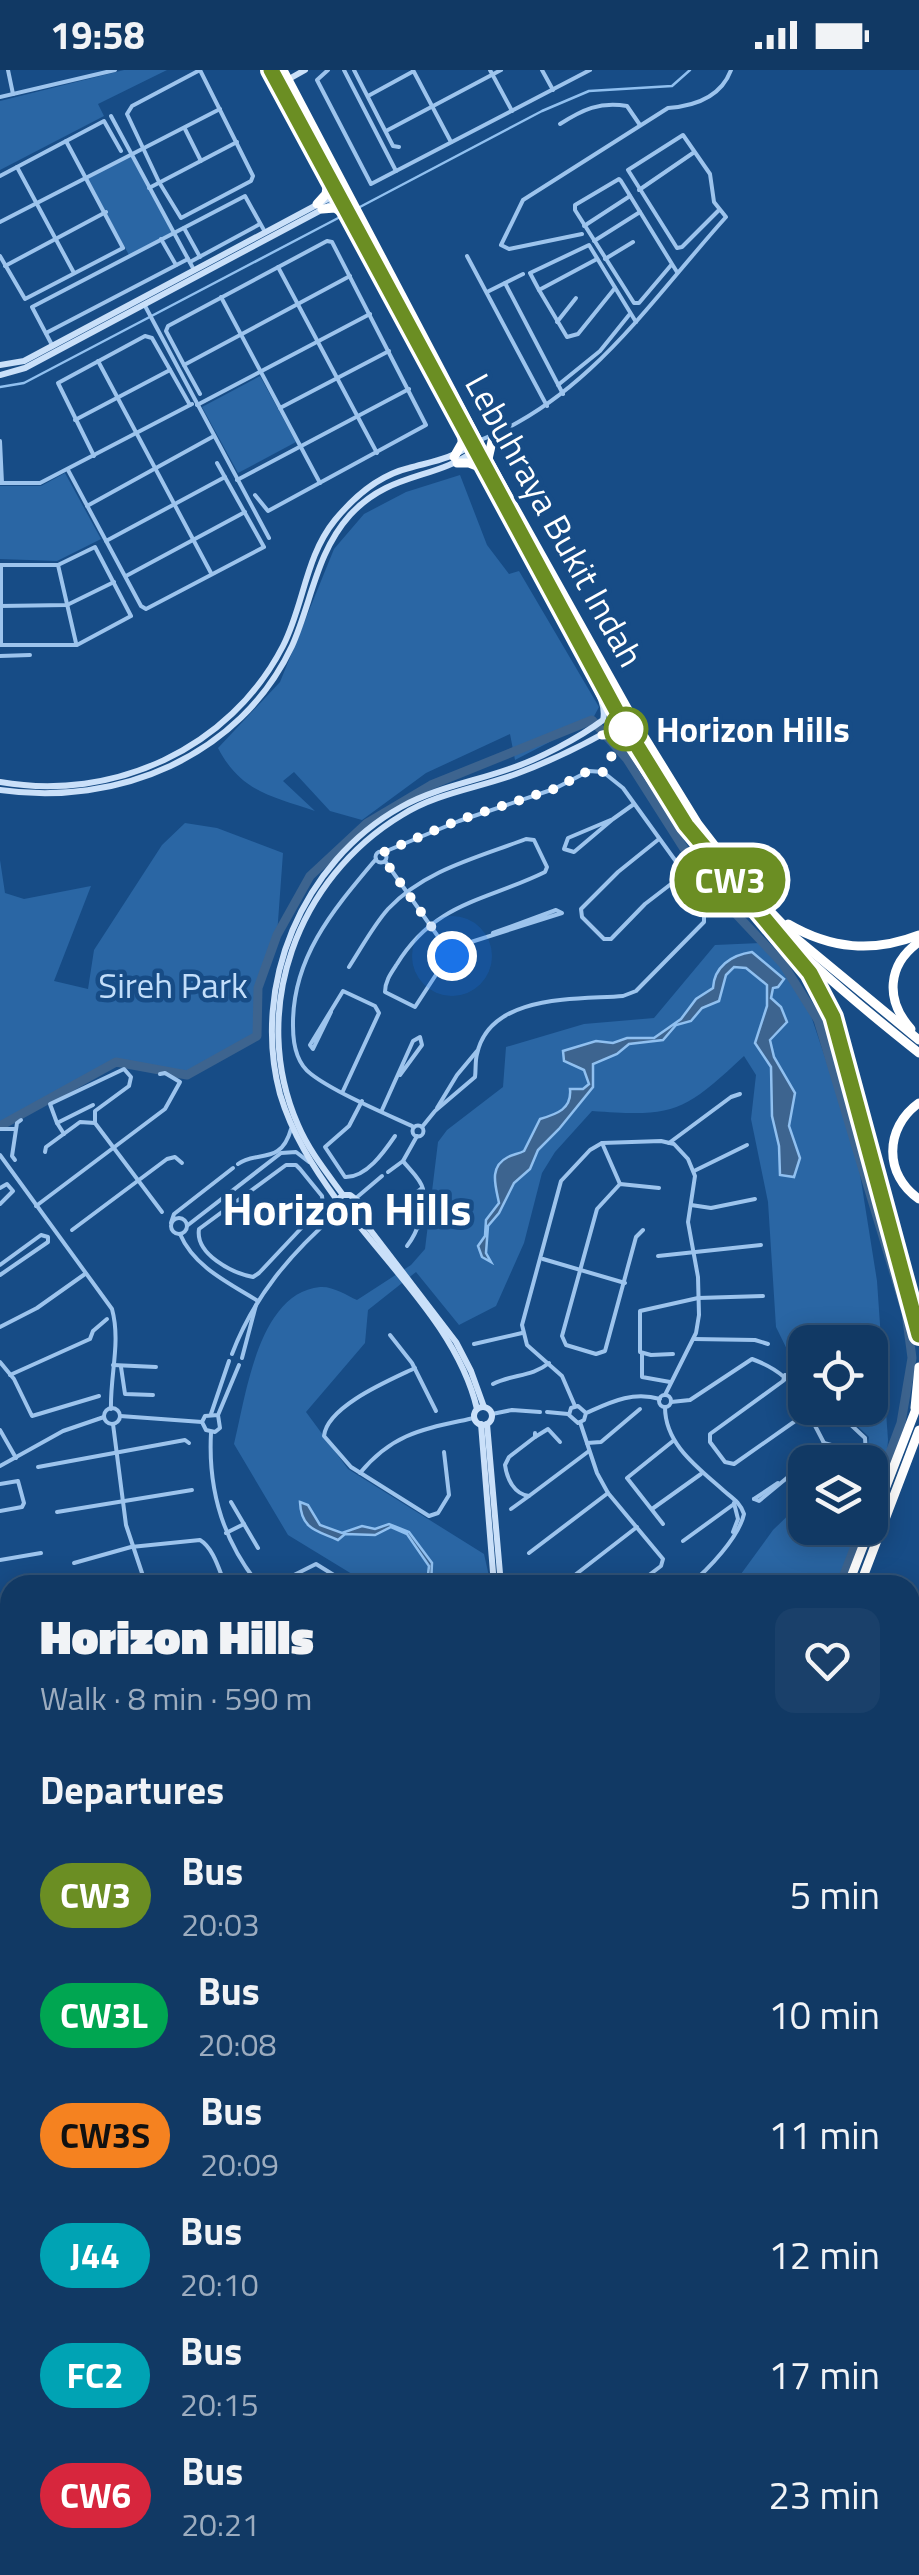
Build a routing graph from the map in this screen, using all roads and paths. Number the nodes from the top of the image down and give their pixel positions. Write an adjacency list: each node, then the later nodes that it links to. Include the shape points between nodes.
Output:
1 (8, 70): 15 (street)
2 (115, 70): 15 (street)
3 (200, 70): 19 (street); 30 (street, via 128,111)
4 (328, 70): 37 (street, via 317,78 371,184)
5 (344, 70): 37 (street)
6 (354, 70): 16 (street)
7 (415, 70): 16 (street); 18 (street)
8 (500, 70): 12 (street)
9 (542, 70): 14 (street)
10 (590, 70): 14 (street)
11 (732, 70): 23 (street, via 705,100 668,108)
12 (491, 72): 18 (street); 20 (street)
13 (288, 75): 36 (highway); 44 (highway)
14 (553, 90): 20 (street)
15 (14, 94): 17 (street)
16 (368, 96): 25 (street)
17 (0, 97)
18 (433, 106): 25 (street); 28 (street)
19 (220, 109): 24 (street); 27 (street)
20 (512, 111): 28 (street)
21 (111, 116): 33 (street)
22 (560, 124): 23 (street, via 584,108 620,104)
23 (640, 125): 56 (street, via 523,200 501,245 510,250)
24 (184, 128): 30 (street); 34 (street)
25 (386, 131): 29 (street)
26 (66, 141): 31 (street, via 106,122); 35 (street); 39 (street)
27 (237, 142): 34 (street); 40 (street, via 252,178 185,218)
28 (452, 142): 37 (street)
29 (400, 147)
30 (141, 148): 33 (street); 40 (street)
31 (121, 151)
32 (694, 152): 42 (street); 42 (street, via 680,135 629,169); 47 (street, via 710,174)
33 (130, 154): 39 (street); 41 (street)
34 (201, 161): 40 (street)
35 (16, 167): 38 (street); 45 (street)
36 (326, 171): 44 (highway); 46 (highway, via 328,190)
37 (396, 171)
38 (0, 176)
39 (86, 177): 45 (street); 48 (street)
40 (158, 182): 41 (street)
41 (149, 188): 55 (street)
42 (639, 190): 47 (street, via 678,249)
43 (630, 196): 49 (street); 52 (street); 52 (street, via 617,179 577,203)
44 (344, 200): 46 (highway); 50 (highway)
45 (36, 204): 51 (street); 57 (street)
46 (320, 207): 54 (street); 69 (street)
47 (720, 210): 71 (street, via 726,218)
48 (106, 212): 57 (street); 72 (street, via 123,248)
49 (640, 212): 59 (street); 66 (street)
50 (354, 218): 109 (highway, Lebuhraya Bukit Indah); 113 (highway, Lebuhraya Bukit Indah)
51 (0, 222)
52 (584, 226): 59 (street)
53 (184, 228): 54 (street, via 245,196); 55 (street); 63 (street)
54 (262, 228): 63 (street); 69 (street)
55 (174, 233): 58 (street); 69 (street)
56 (582, 234)
57 (55, 239): 68 (street); 72 (street)
58 (161, 239): 67 (street); 87 (street, via 32,307)
59 (594, 241): 64 (street)
60 (634, 242): 64 (street)
61 (0, 256): 68 (street)
62 (467, 256): 78 (street)
63 (200, 257): 69 (street)
64 (605, 258): 66 (street, via 635,304)
65 (597, 259): 76 (street); 77 (street); 77 (street, via 587,245 530,274)
66 (672, 264): 71 (street)
67 (176, 265): 69 (street); 87 (street)
68 (5, 266): 72 (street, via 26,299)
69 (192, 267): 81 (street)
70 (278, 267): 74 (street, via 328,241); 79 (street); 82 (street)
71 (677, 272): 86 (street)
72 (75, 274)
73 (523, 274): 75 (street)
74 (350, 276): 82 (street); 83 (street)
75 (505, 283): 78 (street); 99 (street)
76 (615, 288): 84 (street); 85 (street, via 574,337)
77 (538, 290): 85 (street)
78 (488, 292): 105 (street)
79 (221, 297): 88 (street); 94 (street, via 166,328)
80 (576, 298): 85 (street)
81 (142, 302): 90 (street); 97 (street, via 25,368); 104 (street)
82 (298, 304): 88 (street); 89 (street)
83 (370, 314): 89 (street); 91 (street)
84 (630, 314): 86 (street); 99 (street, via 600,351)
85 (558, 322)
86 (636, 322): 102 (street)
87 (46, 333): 90 (street)
88 (241, 334): 94 (street); 96 (street)
89 (318, 342): 96 (street); 98 (street)
90 (52, 345): 93 (street)
91 (389, 351): 98 (street); 100 (street)
92 (98, 361): 95 (street, via 149,335); 103 (street); 108 (street, via 58,383)
93 (0, 365)
94 (184, 366): 101 (street)
95 (170, 370): 103 (street); 104 (street)
96 (261, 372): 104 (street); 106 (street)
97 (0, 375)
98 (337, 378): 106 (street); 107 (street)
99 (558, 385): 102 (street)
100 (409, 389): 107 (street); 115 (street, via 426,425)
101 (200, 394)
102 (563, 394): 105 (street)
103 (118, 398): 108 (street); 110 (street)
104 (194, 404): 110 (street); 111 (street)
105 (547, 406): 113 (street)
106 (280, 408): 114 (street)
107 (358, 416): 114 (street); 115 (street)
108 (74, 420): 116 (street)
109 (462, 426): 113 (highway, Lebuhraya Bukit Indah); 117 (highway)
110 (137, 434): 116 (street); 120 (street)
111 (214, 436): 120 (street); 123 (street)
112 (0, 441): 124 (street)
113 (481, 442): 117 (street); 119 (highway, Lebuhraya Bukit Indah); 119 (highway)
114 (301, 446): 123 (street); 125 (street)
115 (377, 454): 125 (street)
116 (94, 456): 121 (street)
117 (456, 460): 119 (highway); 147 (street, via 394,473 336,518 312,560 270,668 211,734 168,760 118,778 65,786); 148 (street, via 396,481 352,513 319,563 279,670 229,729 200,751 94,791)
118 (217, 463): 122 (street)
119 (486, 465): 140 (highway, Lebuhraya Bukit Indah); 145 (highway, Lebuhraya Bukit Indah)
120 (155, 468): 127 (street); 128 (street)
121 (68, 470): 124 (street, via 40,484); 128 (street)
122 (225, 477): 127 (street); 129 (street)
123 (238, 480): 130 (street)
124 (1, 483)
125 (320, 484): 126 (street, via 266,512)
126 (256, 495)
127 (174, 504): 131 (street); 132 (street)
128 (87, 506): 131 (street)
129 (245, 512): 132 (street); 135 (street, via 264,547)
130 (269, 538)
131 (106, 541): 136 (street)
132 (194, 541): 135 (street); 136 (street)
133 (0, 564): 134 (street); 139 (street)
134 (58, 565): 137 (street, via 94,547); 138 (street)
135 (212, 575): 136 (street, via 146,610)
136 (125, 576)
137 (114, 582): 138 (street); 142 (street, via 131,616)
138 (68, 604): 139 (street); 142 (street)
139 (0, 606): 141 (street)
140 (577, 638): 145 (highway, Lebuhraya Bukit Indah); 181 (street, via 578,655 605,709 603,720 512,768 399,808 355,840 298,914 271,1029)
141 (0, 645): 142 (street)
142 (77, 645)
143 (30, 655): 144 (street)
144 (0, 656)
145 (628, 720): 146 (street); 149 (highway, Lebuhraya Bukit Indah); 158 (highway, Lebuhraya Bukit Indah, via 714,847)
146 (602, 735): 149 (highway, via 625,741); 210 (street, via 517,774 402,814 358,846 304,917 278,1006 280,1062 298,1125)
147 (0, 782)
148 (0, 790)
149 (670, 802): 159 (highway, Lebuhraya Bukit Indah)
150 (634, 804): 151 (street); 152 (street); 153 (street, via 613,778 588,771)
151 (612, 819): 151 (street, via 568,838 564,849 574,852)
152 (659, 839): 156 (street); 156 (street, via 581,909 582,916 604,938 614,937)
153 (384, 852): 154 (street); 155 (street)
154 (376, 859): 155 (street); 171 (street, via 309,947 293,996 298,1058 312,1075)
155 (385, 861): 157 (street)
156 (684, 874): 167 (street, via 702,900 704,922 636,991 526,1006 494,1026)
157 (407, 892): 160 (street); 160 (street, via 438,873 530,838 537,842 545,872 454,908); 164 (street, via 374,927)
158 (766, 907): 162 (highway, via 840,946); 166 (highway, Lebuhraya Bukit Indah)
159 (769, 923): 168 (highway, Lebuhraya Bukit Indah); 249 (highway, via 830,1008)
160 (429, 925): 163 (street); 163 (street, via 407,948 384,988 387,994 415,1007)
161 (493, 933): 161 (street, via 559,917 562,913 556,910); 163 (street)
162 (919, 938): 166 (highway, via 898,964 892,988 896,1011)
163 (452, 956)
164 (350, 967)
165 (331, 1012): 165 (street, via 310,1044 313,1049 316,1048); 171 (street, via 343,992 379,1014)
166 (919, 1039)
167 (477, 1051): 177 (street); 177 (street, via 475,1078)
168 (919, 1053)
169 (160, 1074): 192 (street, via 180,1082 165,1109)
170 (400, 1075): 170 (street, via 413,1042 420,1037 422,1044); 176 (street)
171 (343, 1091): 173 (street)
172 (740, 1094): 189 (street)
173 (362, 1101): 176 (street); 187 (street, via 326,1147 345,1177 382,1156)
174 (919, 1103): 212 (highway, via 898,1127 892,1154 900,1180)
175 (93, 1105): 179 (street)
176 (382, 1110): 182 (street)
177 (436, 1110): 183 (street)
178 (21, 1120): 185 (street)
179 (57, 1123): 180 (street, via 51,1103 120,1069 130,1074 129,1086 94,1111); 186 (street)
180 (95, 1123): 186 (street, via 80,1122); 192 (street)
181 (292, 1127): 195 (street, via 286,1144 268,1157); 198 (street)
182 (414, 1127): 183 (street); 188 (street)
183 (422, 1127): 188 (street)
184 (0, 1130): 185 (street)
185 (16, 1130): 196 (street)
186 (64, 1134): 193 (street)
187 (396, 1136)
188 (417, 1136): 197 (street)
189 (669, 1143): 190 (street); 201 (street)
190 (602, 1144): 205 (street); 232 (street, via 558,1186)
191 (747, 1145): 201 (street)
192 (113, 1148): 204 (street); 217 (street)
193 (45, 1152)
194 (0, 1155): 217 (street)
195 (245, 1158): 202 (street); 221 (street)
196 (15, 1160)
197 (404, 1160): 200 (street); 207 (street)
198 (309, 1162): 202 (street, via 296,1152 282,1153); 210 (street)
199 (182, 1163): 204 (street, via 171,1157)
200 (388, 1172)
201 (694, 1172): 216 (street)
202 (253, 1173): 209 (street)
203 (382, 1176): 211 (street)
204 (138, 1181): 218 (street); 224 (street)
205 (620, 1184): 208 (street); 235 (street, via 596,1209)
206 (0, 1188): 215 (street, via 7,1184 14,1192)
207 (422, 1188): 223 (street); 223 (street, via 408,1200 405,1214)
208 (659, 1188)
209 (230, 1190): 213 (street); 222 (street)
210 (340, 1198): 211 (street); 219 (street)
211 (356, 1198): 220 (street)
212 (919, 1199)
213 (237, 1200): 237 (street, via 198,1234 206,1251); 237 (street, via 286,1165 300,1168 323,1205 259,1273)
214 (755, 1200): 216 (street)
215 (0, 1204)
216 (691, 1205): 230 (street)
217 (36, 1206): 238 (street)
218 (162, 1212)
219 (337, 1213): 220 (street); 244 (street)
220 (356, 1216): 288 (street, via 456,1342)
221 (171, 1223): 222 (street, via 180,1218); 226 (street)
222 (188, 1225): 226 (street)
223 (418, 1228): 228 (street)
224 (72, 1230)
225 (642, 1230): 240 (street)
226 (180, 1234): 241 (street, via 194,1258)
227 (762, 1245): 230 (street)
228 (408, 1246)
229 (18, 1252): 233 (street); 233 (street, via 48,1237); 234 (street)
230 (693, 1254): 231 (street); 243 (street)
231 (658, 1256)
232 (542, 1258): 235 (street); 247 (street)
233 (24, 1260): 236 (street)
234 (2, 1264): 236 (street)
235 (582, 1270): 240 (street); 240 (street, via 562,1338 582,1350 605,1351)
236 (9, 1271): 239 (street)
237 (239, 1273): 241 (street)
238 (85, 1274): 246 (street); 260 (street, via 112,1309)
239 (0, 1275)
240 (625, 1282)
241 (231, 1284): 244 (street)
242 (763, 1296): 243 (street)
243 (698, 1298): 250 (street); 254 (street, via 640,1311)
244 (258, 1300): 253 (street); 256 (street)
245 (108, 1319): 266 (street, via 90,1339)
246 (0, 1327)
247 (522, 1332): 251 (street); 259 (street)
248 (390, 1334): 265 (street)
249 (919, 1334)
250 (693, 1339): 252 (street); 269 (street)
251 (474, 1344)
252 (768, 1344)
253 (232, 1354)
254 (642, 1354): 255 (street); 269 (street, via 642,1377)
255 (673, 1354)
256 (242, 1358)
257 (229, 1361): 284 (street)
258 (0, 1362): 266 (street)
259 (550, 1363): 270 (street); 275 (street)
260 (113, 1365): 262 (street); 278 (street)
261 (239, 1365): 284 (street)
262 (121, 1367): 263 (street); 272 (street, via 125,1394)
263 (156, 1367)
264 (919, 1367): 276 (highway)
265 (415, 1368): 280 (street); 313 (street, via 362,1395 325,1428 327,1440)
266 (10, 1374): 271 (street, via 28,1414 36,1416)
267 (785, 1374): 268 (street); 274 (street, via 749,1359 690,1400); 293 (street, via 710,1434 710,1442 734,1464)
268 (788, 1379)
269 (670, 1382): 273 (street)
270 (493, 1384)
271 (99, 1396)
272 (153, 1396)
273 (663, 1397): 274 (street); 277 (street); 283 (street, via 628,1396)
274 (671, 1402): 277 (street)
275 (576, 1406): 283 (street); 286 (street)
276 (917, 1406): 350 (highway)
277 (665, 1407): 299 (street)
278 (112, 1408): 287 (street); 289 (street)
279 (640, 1409): 303 (street, via 601,1442)
280 (436, 1412)
281 (540, 1412): 285 (street)
282 (548, 1412): 286 (street)
283 (586, 1413): 291 (street)
284 (214, 1414): 290 (street); 298 (street, via 222,1425)
285 (492, 1414): 288 (street)
286 (569, 1414): 291 (street)
287 (120, 1416): 290 (street); 292 (street)
288 (481, 1416): 313 (street, via 394,1441); 346 (street)
289 (104, 1417): 292 (street); 310 (street)
290 (202, 1422): 298 (street)
291 (580, 1422): 303 (street)
292 (113, 1424): 307 (street)
293 (788, 1424)
294 (815, 1425): 300 (street)
295 (851, 1425): 306 (street)
296 (0, 1430): 310 (street)
297 (919, 1430): 351 (highway)
298 (211, 1433): 332 (street, via 213,1487)
299 (673, 1441): 314 (street); 326 (street, via 626,1478)
300 (823, 1441): 304 (street); 305 (street)
301 (560, 1442): 321 (street, via 548,1429 509,1457 510,1483)
302 (189, 1443): 307 (street)
303 (587, 1443): 308 (street)
304 (822, 1445)
305 (833, 1445)
306 (865, 1445)
307 (116, 1451): 312 (street); 322 (street)
308 (589, 1451): 319 (street); 321 (street)
309 (444, 1452): 313 (street, via 449,1495 432,1516)
310 (16, 1458): 311 (street)
311 (0, 1466)
312 (38, 1466)
313 (360, 1473)
314 (703, 1473): 320 (street); 326 (street)
315 (788, 1477): 316 (street)
316 (782, 1482): 316 (street, via 759,1501 754,1501 768,1487)
317 (0, 1484): 327 (street, via 19,1482 24,1503)
318 (192, 1490): 322 (street)
319 (608, 1492): 331 (street); 338 (street)
320 (728, 1495): 324 (street); 333 (street, via 744,1514)
321 (529, 1496): 325 (street)
322 (121, 1500): 328 (street); 335 (street)
323 (230, 1502): 329 (street)
324 (734, 1504): 333 (street, via 738,1519); 334 (street)
325 (511, 1509)
326 (652, 1510): 330 (street)
327 (0, 1512)
328 (57, 1512)
329 (244, 1524): 332 (street); 336 (street)
330 (662, 1524)
331 (637, 1527): 347 (street); 348 (street, via 664,1559)
332 (226, 1533): 343 (street)
333 (731, 1536): 349 (street)
334 (684, 1541)
335 (130, 1547): 340 (street); 341 (street); 342 (street, via 203,1541)
336 (258, 1548)
337 (42, 1553): 339 (street)
338 (529, 1553)
339 (0, 1560)
340 (74, 1563)
341 (142, 1575)
342 (222, 1575)
343 (252, 1575)
344 (294, 1575): 345 (street, via 316,1564)
345 (334, 1575)
346 (497, 1575)
347 (575, 1575)
348 (649, 1575)
349 (702, 1575)
350 (852, 1575)
351 (864, 1575)

